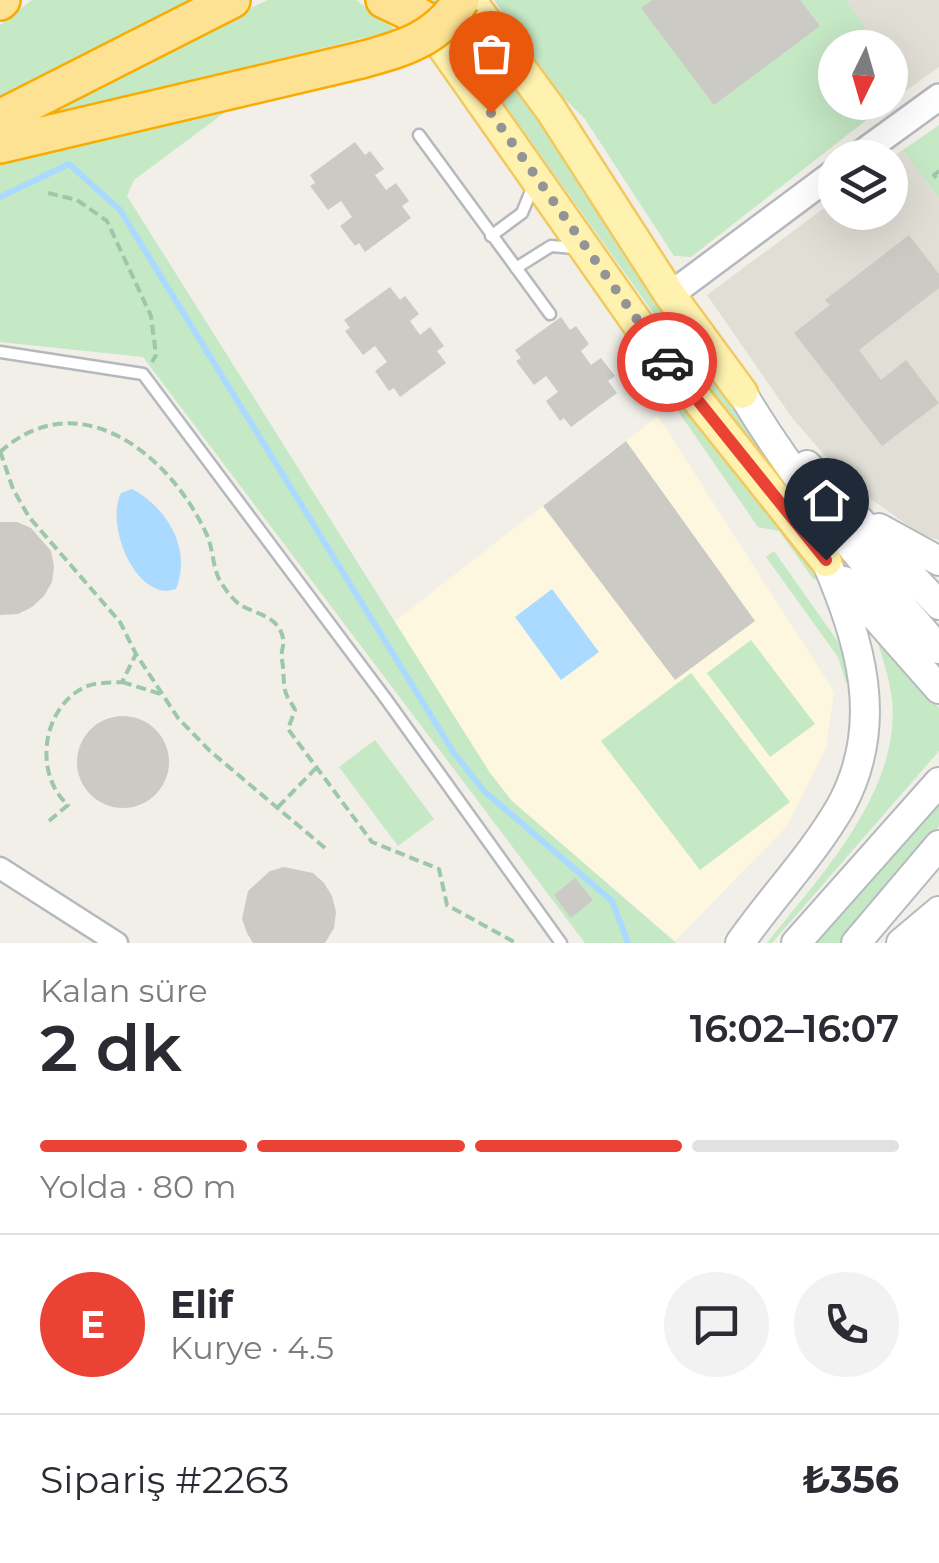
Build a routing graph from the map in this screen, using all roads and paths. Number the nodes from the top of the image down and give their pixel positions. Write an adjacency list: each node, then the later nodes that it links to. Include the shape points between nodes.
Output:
1 (232, 0): 7 (highway)
2 (384, 0): 5 (highway)
3 (461, 0): 10 (highway, bridge, via 426,38 360,60)
4 (470, 0): 19 (main road, via 551,110)
5 (415, 10): 12 (main road)
6 (939, 97): 9 (street)
7 (0, 118)
8 (419, 135): 16 (lane)
9 (880, 140)
10 (0, 146)
11 (939, 171): 13 (path)
12 (534, 175): 16 (lane, via 522,213); 17 (main road)
13 (939, 182)
14 (818, 185): 19 (street)
15 (48, 193): 22 (path, via 76,200 106,221 151,316 156,355)
16 (491, 236): 18 (lane)
17 (588, 253): 18 (lane, via 552,246); 26 (main road)
18 (516, 268): 20 (lane)
19 (670, 295): 23 (main road)
20 (550, 314)
21 (0, 352): 22 (lane)
22 (144, 374): 46 (lane)
23 (742, 393): 25 (main road); 29 (main road, via 841,537)
24 (0, 451): 30 (path, via 29,517 120,622); 34 (path, via 18,436 68,421 113,430 179,486 208,535 219,580 239,605 276,624 284,640 285,694 295,710 288,729)
25 (846, 508): 27 (main road); 28 (main road)
26 (826, 560): 32 (main road); 47 (main road, via 849,616 866,693 859,761 842,804)
27 (939, 561)
28 (939, 604)
29 (939, 649)
30 (136, 654): 31 (path); 33 (path)
31 (122, 682): 33 (path); 37 (path, via 84,687 48,729 46,760 57,795 68,805)
32 (937, 686)
33 (162, 694): 36 (path, via 210,751)
34 (317, 767): 36 (path); 45 (path, via 372,842 439,869 447,905)
35 (939, 782): 48 (main road)
36 (278, 808): 39 (path)
37 (49, 820)
38 (939, 845): 49 (main road)
39 (325, 848)
40 (0, 868): 44 (street)
41 (939, 911): 43 (main road)
42 (939, 936): 43 (street)
43 (916, 941)
44 (117, 943)
45 (516, 943)
46 (561, 943)
47 (740, 943)
48 (796, 943)
49 (856, 943)

